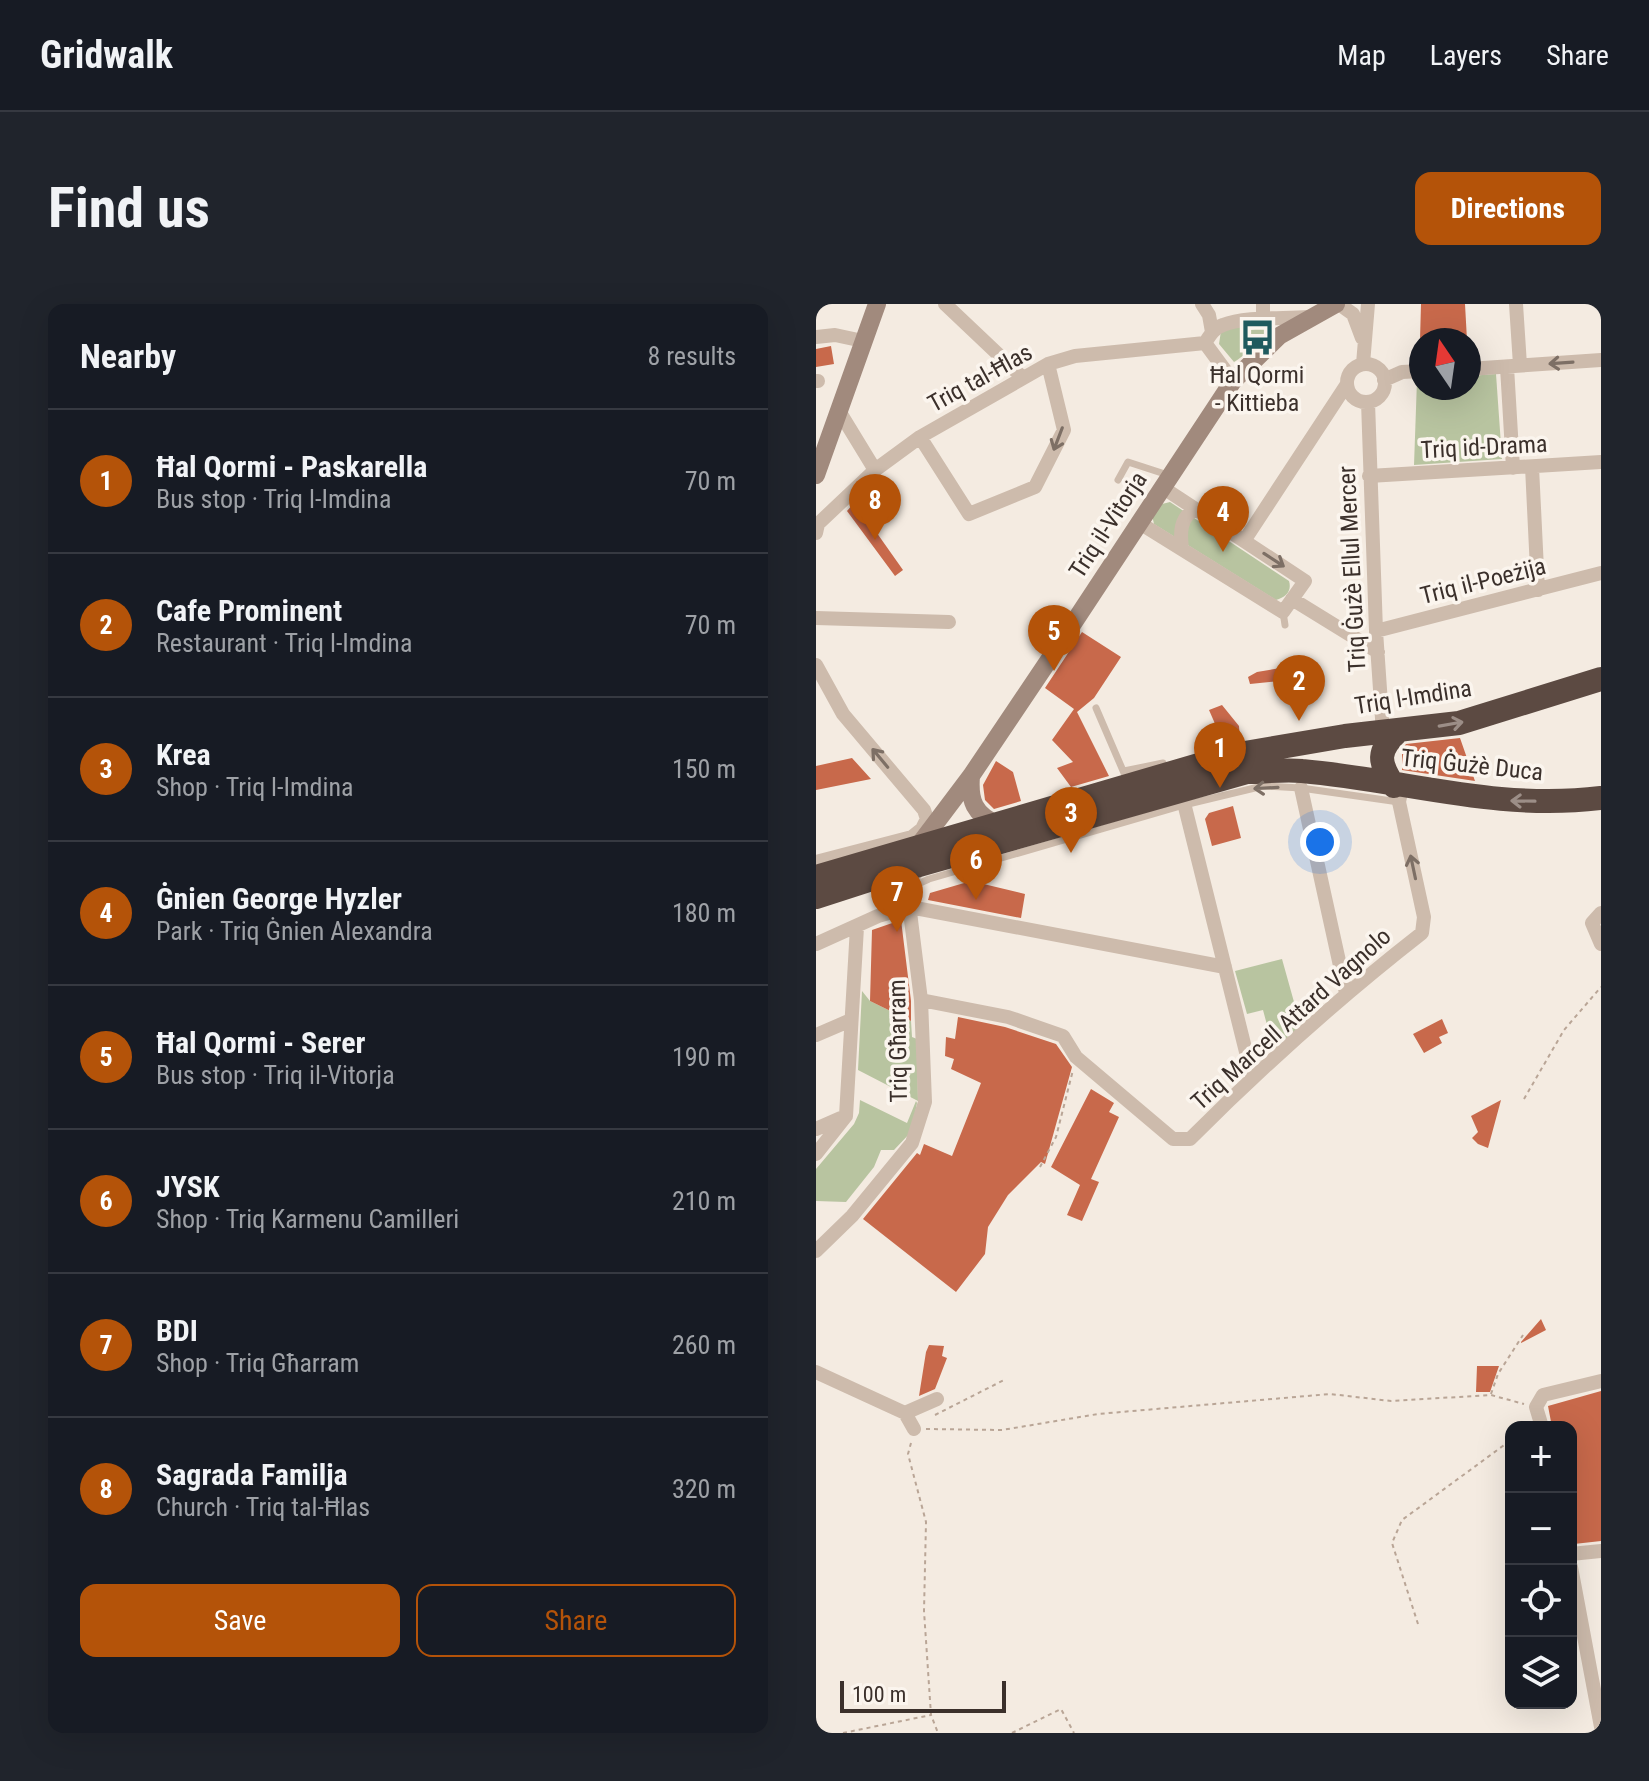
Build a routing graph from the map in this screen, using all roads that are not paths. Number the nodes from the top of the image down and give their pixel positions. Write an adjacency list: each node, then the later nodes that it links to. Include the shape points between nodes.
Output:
1 (877, 304): 11 (street)
2 (945, 304): 19 (street)
3 (1202, 304): 10 (street, via 1209,315)
4 (1263, 304): 8 (street)
5 (1338, 304): 8 (street, Triq il-Vitorja, via 1312,317); 12 (street, via 1353,314)
6 (1368, 304): 12 (street)
7 (1516, 304): 16 (street)
8 (1270, 325): 10 (street, Triq il-Vitorja, via 1233,322); 21 (street, Triq il-Vitorja)
9 (816, 337): 11 (street)
10 (1208, 338): 14 (street, Triq tal-Ħlas); 21 (street)
11 (863, 341): 24 (street)
12 (1364, 342): 15 (street)
13 (1601, 360): 16 (street, one-way to 16)
14 (1048, 364): 19 (street, Triq tal-Ħlas); 25 (street, one-way to 25, via 1064,430 1035,487 969,514)
15 (1363, 364): 20 (street, via 1378,368); 22 (street, via 1351,372)
16 (1514, 366): 17 (street); 28 (street)
17 (1481, 368)
18 (1409, 372): 20 (street)
19 (1022, 377): 25 (street, Triq tal-Ħlas)
20 (1384, 380): 23 (street, via 1381,395)
21 (1233, 381): 33 (street, Triq il-Vitorja)
22 (1347, 384): 23 (street, via 1355,399); 37 (street)
23 (1368, 402): 31 (street, Triq Ġużè Ellul Mercer)
24 (839, 411): 29 (street); 30 (street)
25 (920, 437): 29 (street, Triq tal-Ħlas)
26 (1601, 462): 27 (street, Triq id-Drama)
27 (1532, 467): 28 (street, Triq id-Drama); 40 (street)
28 (1513, 468): 31 (street, Triq id-Drama)
29 (875, 470): 36 (street, Triq tal-Ħlas, via 818,524)
30 (816, 475)
31 (1369, 476): 44 (street, Triq Ġużè Ellul Mercer)
32 (1118, 480): 33 (lane, via 1128,462)
33 (1166, 482): 34 (street); 35 (street, Triq il-Vitorja)
34 (1194, 510): 37 (street); 38 (street, via 1180,531)
35 (1138, 522): 38 (street); 53 (street, Triq il-Vitorja)
36 (816, 533)
37 (1244, 541): 41 (street, one-way to 41, via 1305,581)
38 (1182, 548): 41 (street, via 1284,618)
39 (1601, 573): 40 (street, Triq il-Poeżija)
40 (1538, 590): 44 (street, Triq il-Poeżija)
41 (1292, 599): 45 (street)
42 (816, 618): 43 (street)
43 (949, 622)
44 (1376, 631): 45 (street, Triq Ġużè Ellul Mercer)
45 (1378, 652): 49 (street, Triq Ġużè Ellul Mercer)
46 (816, 665): 62 (street, one-way to 46, via 912,837 927,819 843,714)
47 (1601, 679): 49 (highway, Triq l-Imdina, one-way to 47, via 1459,723)
48 (1096, 708): 54 (lane)
49 (1390, 732): 50 (highway, Triq l-Imdina); 56 (highway, via 1382,753 1386,774)
50 (1345, 736): 52 (highway, via 1357,755); 54 (highway, Triq l-Imdina)
51 (1163, 763): 54 (lane)
52 (1341, 775): 56 (highway, Triq Ġużè Duca); 58 (highway, Triq l-Imdina, via 1247,772)
53 (971, 776): 59 (street, via 976,812); 60 (street, Triq il-Vitorja)
54 (1126, 779): 59 (highway, Triq l-Imdina)
55 (1301, 788): 56 (lane, Triq l-Imdina); 58 (lane, Triq l-Imdina, one-way to 58, via 1263,786); 70 (street)
56 (1398, 792): 57 (highway, Triq Ġużè Duca, one-way to 56, via 1498,801); 70 (street, Triq Marcell Attard Vagnolo, one-way to 56, via 1422,933 1424,917)
57 (1600, 797)
58 (1183, 798): 60 (highway, Triq l-Imdina); 63 (lane, Triq l-Imdina); 69 (street)
59 (998, 825): 60 (highway, Triq l-Imdina)
60 (919, 856): 61 (highway, Triq l-Imdina); 62 (highway, Triq l-Imdina); 63 (street)
61 (884, 875): 62 (highway, Triq l-Imdina); 63 (street)
62 (816, 877)
63 (907, 888): 64 (street, Triq Għarram)
64 (910, 907): 66 (street); 69 (street); 71 (street, Triq Għarram)
65 (1597, 918): 68 (street)
66 (857, 927): 67 (street); 72 (street)
67 (816, 944)
68 (1601, 944)
69 (1225, 967): 74 (street)
70 (1346, 993): 74 (street, Triq Marcell Attard Vagnolo)
71 (921, 1000): 74 (street, Triq Marcell Attard Vagnolo, via 1008,1017 1063,1036 1076,1057 1173,1139 1190,1139); 78 (street, Triq Għarram, via 925,1102 912,1143)
72 (851, 1020): 73 (street); 75 (street)
73 (816, 1035)
74 (1252, 1076)
75 (846, 1116): 76 (street); 77 (street)
76 (816, 1129)
77 (816, 1154)
78 (816, 1251)
79 (816, 1372): 82 (street)
80 (1601, 1381): 83 (street, via 1543,1395 1536,1407)
81 (937, 1399): 82 (street)
82 (909, 1411): 84 (street)
83 (1540, 1421)
84 (914, 1429)
85 (1601, 1551): 86 (street)
86 (1577, 1553)
87 (1577, 1599): 88 (street)
88 (1601, 1727)

